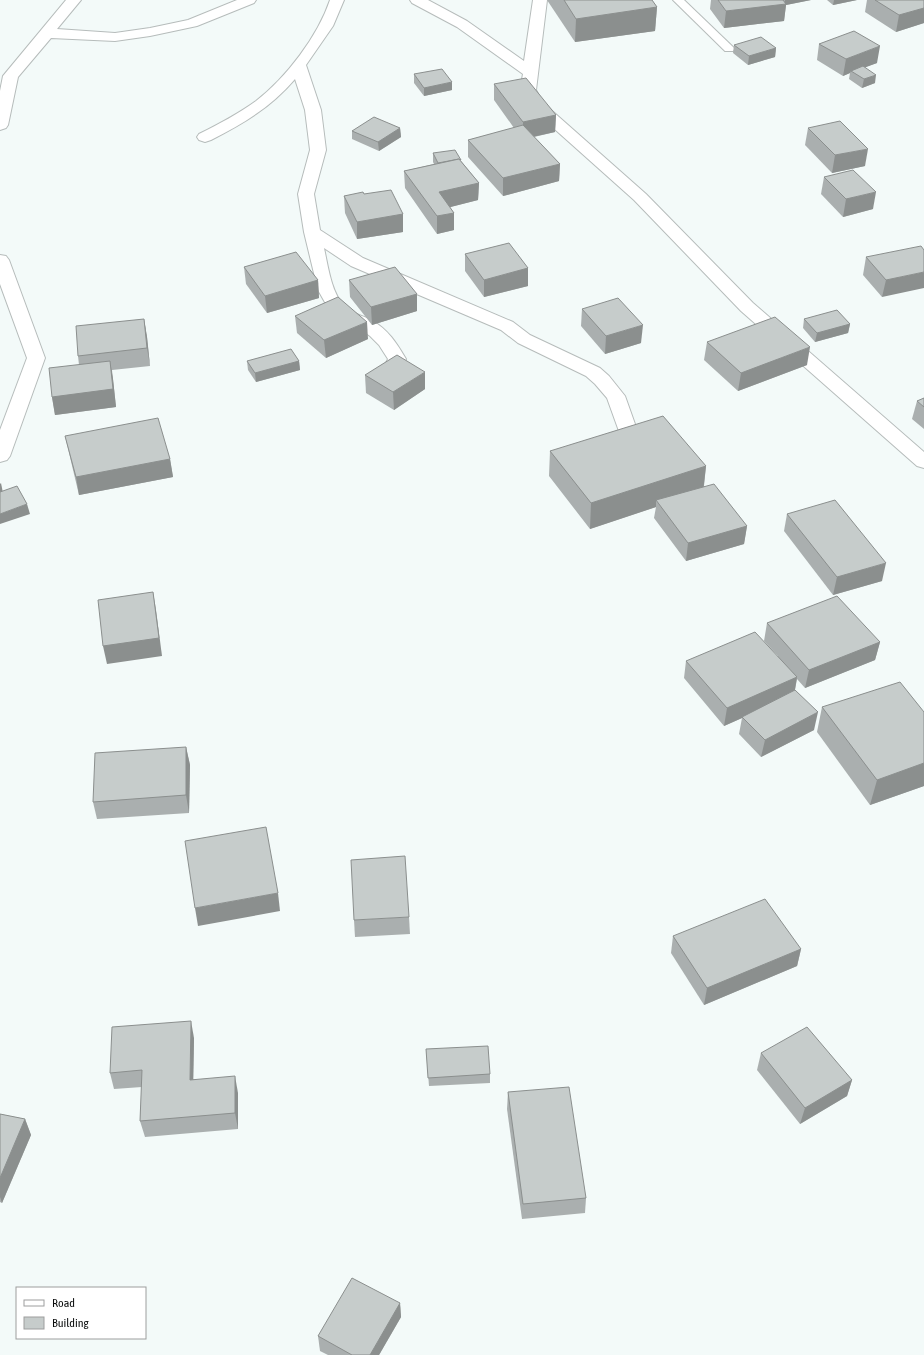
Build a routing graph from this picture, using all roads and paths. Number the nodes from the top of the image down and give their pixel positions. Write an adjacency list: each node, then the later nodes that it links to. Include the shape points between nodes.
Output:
1 (74, 0): 7 (street)
2 (248, 0): 7 (street, via 192,23 115,38)
3 (337, 0): 9 (street, via 333,13)
4 (417, 0): 10 (street, via 462,24)
5 (540, 0): 10 (street)
6 (678, 0): 8 (lane)
7 (46, 33): 11 (street, via 11,76)
8 (729, 49)
9 (299, 65): 12 (street, via 263,103); 13 (street, via 314,110 318,150 306,194)
10 (530, 73): 17 (street, via 528,90 536,105 640,197 747,307)
11 (0, 125)
12 (205, 137)
13 (312, 232): 15 (street, via 327,294 344,315 368,325 389,344 397,359); 18 (street, via 357,262 507,326 524,339 593,372 616,396)
14 (0, 260): 16 (street, via 36,358)
15 (390, 373)
16 (0, 456)
17 (924, 462)
18 (639, 463)

